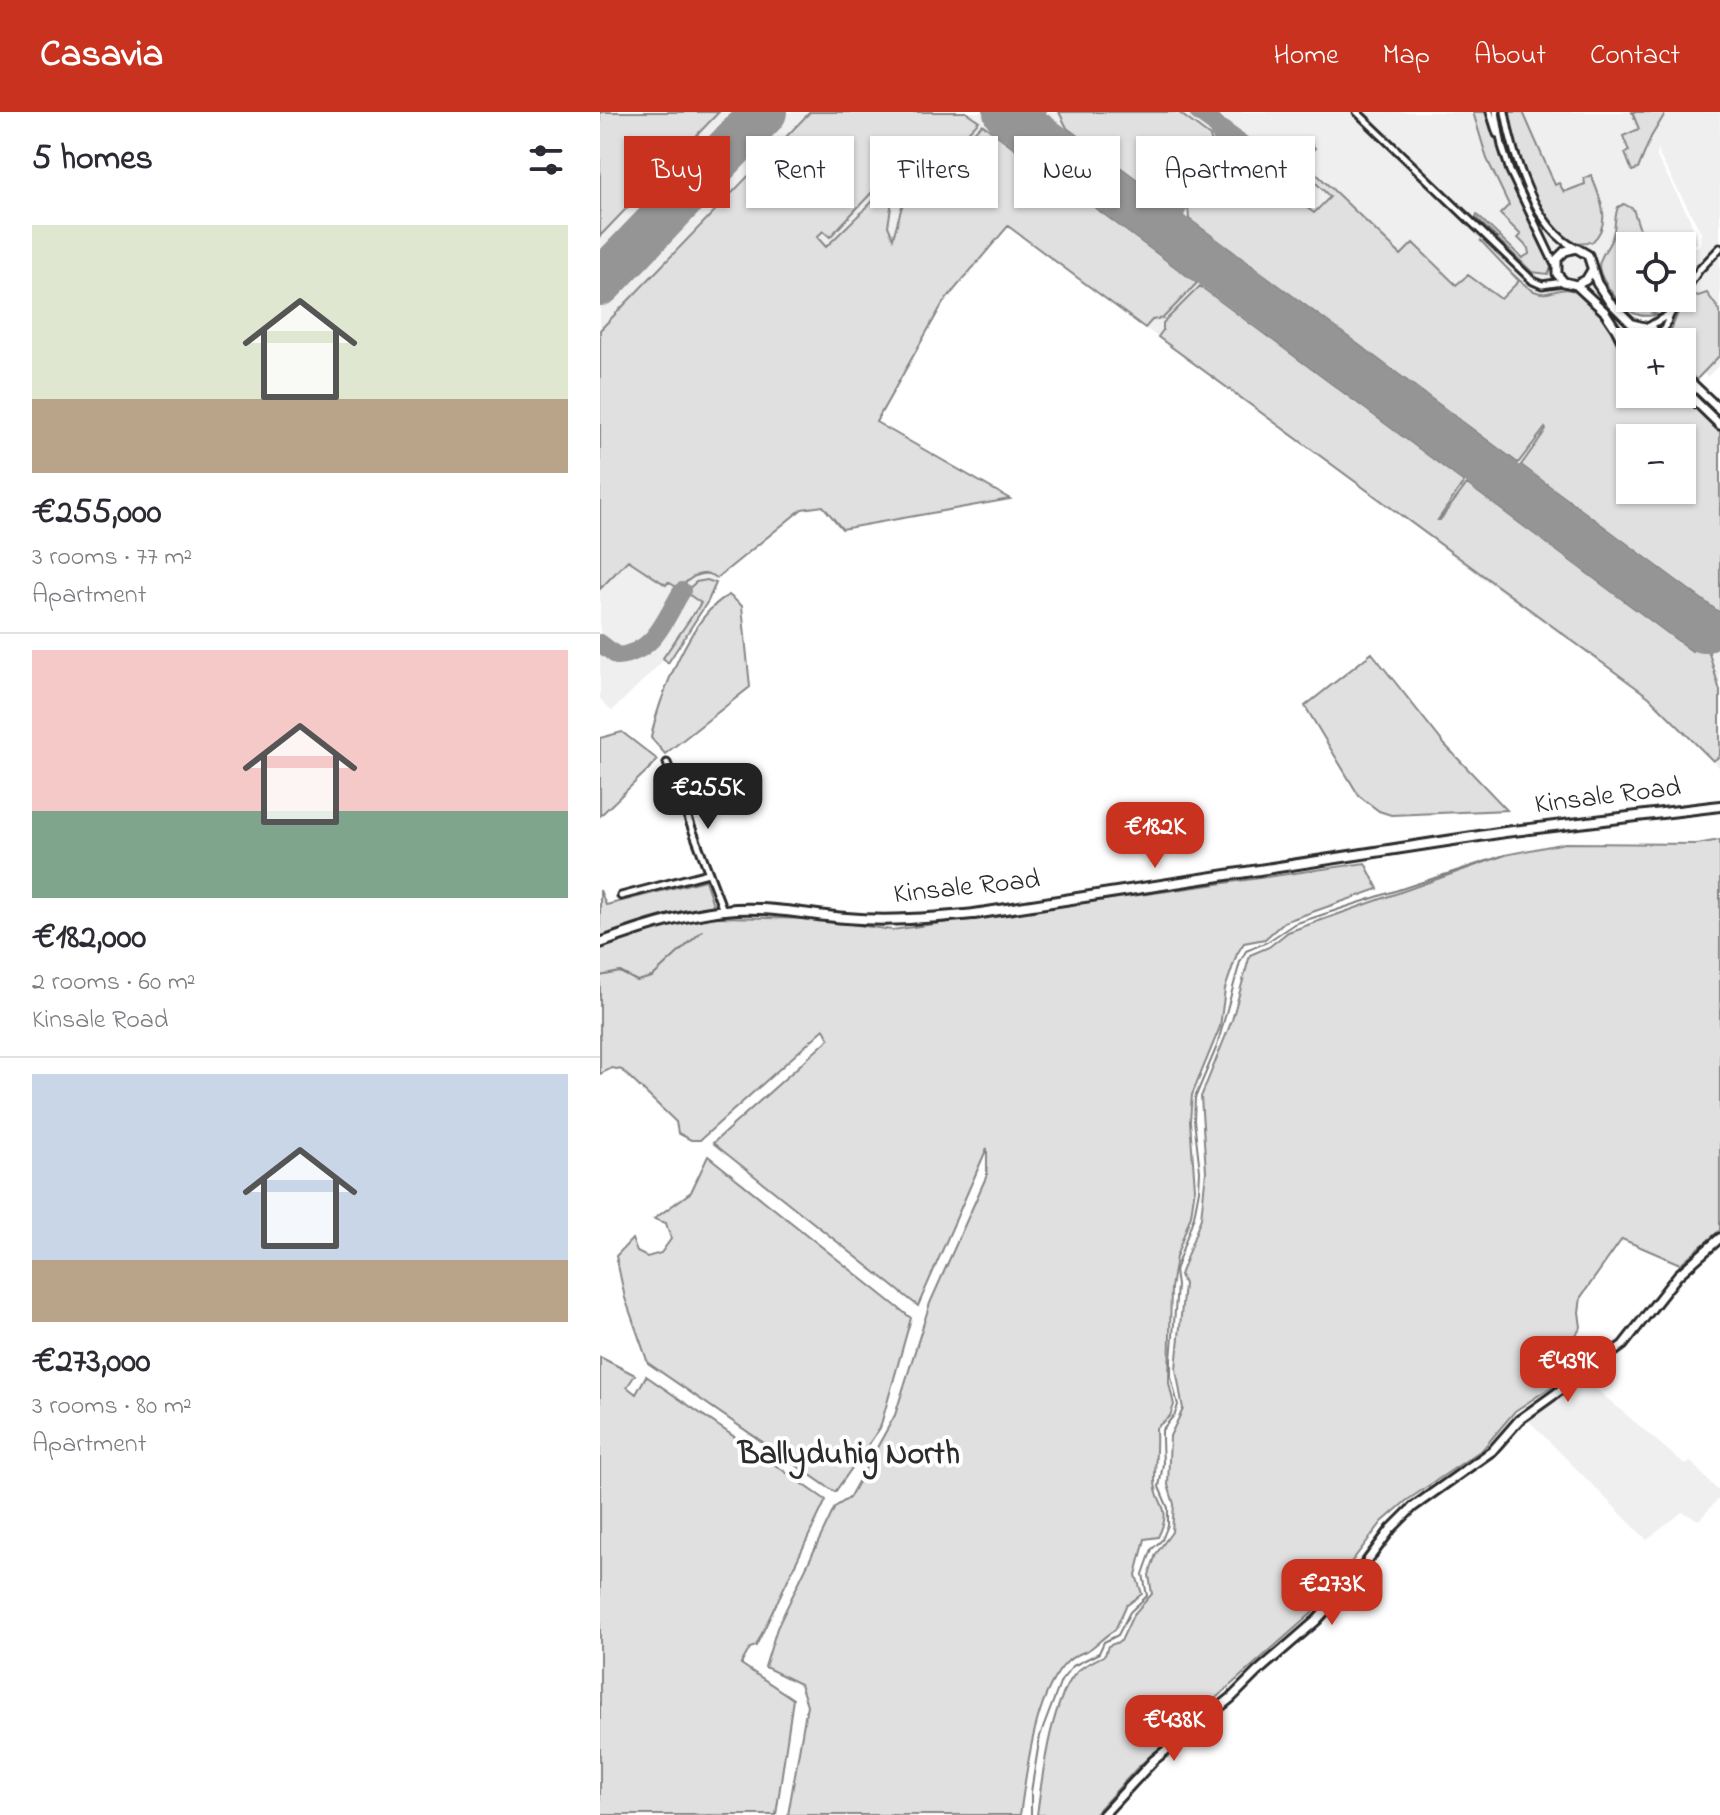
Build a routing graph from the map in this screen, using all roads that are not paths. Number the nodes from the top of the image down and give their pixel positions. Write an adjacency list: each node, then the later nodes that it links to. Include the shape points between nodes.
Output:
1 (1357, 112): 10 (street, via 1533,281)
2 (1493, 112): 7 (street, via 1524,203)
3 (1505, 112): 4 (street, via 1540,211 1555,234)
4 (1576, 248): 6 (street, via 1588,255); 7 (street, via 1560,254)
5 (1720, 248): 8 (street)
6 (1592, 270): 11 (street); 14 (street, via 1609,301 1629,322)
7 (1557, 272): 9 (street); 10 (street)
8 (1696, 274)
9 (1564, 282): 10 (street); 11 (street)
10 (1553, 283)
11 (1576, 285): 17 (street)
12 (1670, 312): 13 (street)
13 (1668, 315): 14 (street); 16 (street)
14 (1644, 327): 15 (street)
15 (1640, 328)
16 (1665, 328)
17 (1616, 330)
18 (1696, 387): 20 (street)
19 (1696, 402): 21 (street)
20 (1720, 410)
21 (1720, 425)
22 (667, 763): 24 (street)
23 (1720, 806): 26 (main road, Kinsale Road, via 1505,832 938,918)
24 (708, 873): 25 (street); 26 (street)
25 (621, 896)
26 (723, 910): 27 (main road, Kinsale Road)
27 (600, 943)
28 (1720, 1238): 29 (street, via 1678,1275 1623,1345 1519,1420 1492,1451 1413,1507 1334,1602 1231,1698 1161,1754)
29 (1103, 1815)

